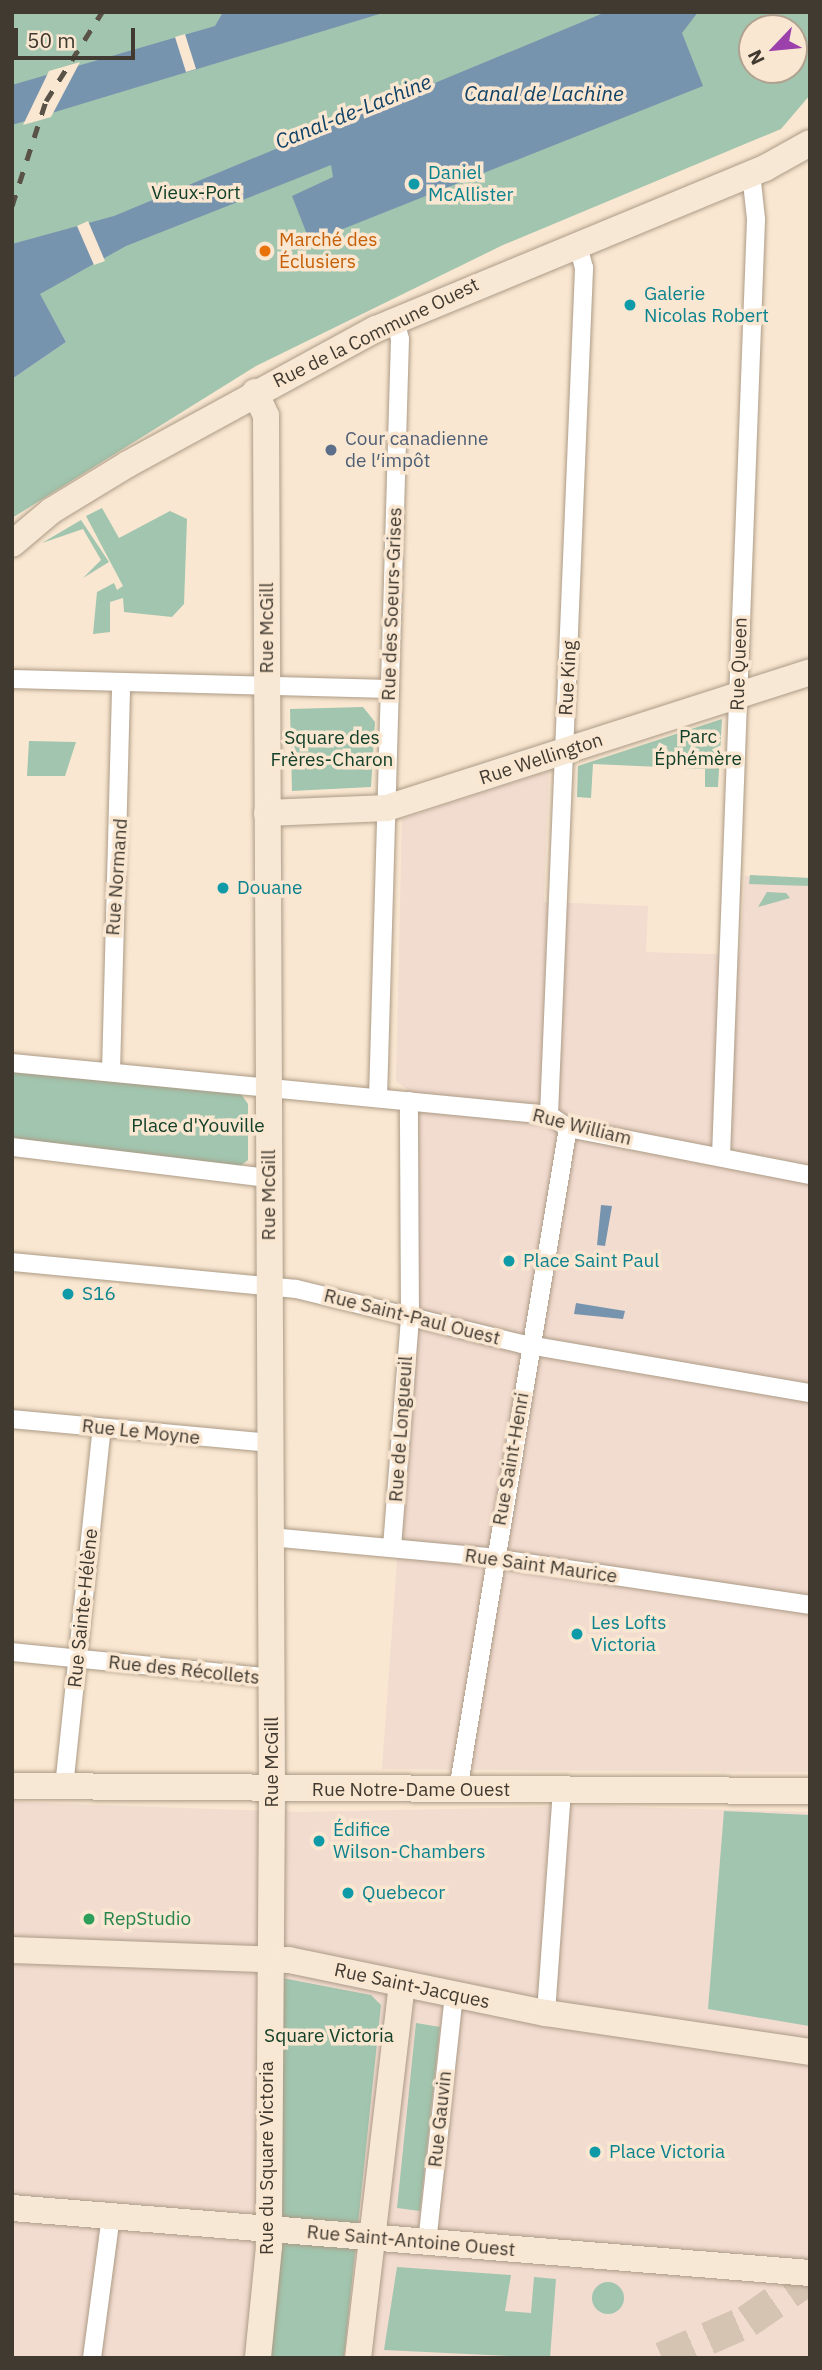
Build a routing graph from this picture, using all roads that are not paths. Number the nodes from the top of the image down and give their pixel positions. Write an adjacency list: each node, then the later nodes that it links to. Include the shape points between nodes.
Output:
1 (810, 143): 3 (street, Rue de la Commune Ouest)
2 (810, 159): 3 (street, Rue de la Commune Ouest)
3 (758, 171): 4 (street, Rue de la Commune Ouest); 13 (street, Rue Queen)
4 (577, 242): 5 (street, Rue de la Commune Ouest); 14 (street, Rue King, via 584,268)
5 (395, 320): 6 (street, Rue de la Commune Ouest); 12 (street, Rue des Soeurs-Grises, via 400,339)
6 (255, 392): 7 (street, Rue de la Commune Ouest, via 76,494); 11 (street, Rue McGill, via 266,416)
7 (12, 544)
8 (810, 672): 13 (street, Rue Wellington)
9 (12, 679): 10 (street)
10 (121, 682): 11 (street); 18 (street, Rue Normand)
11 (268, 687): 12 (street); 16 (street, Rue McGill)
12 (390, 689): 15 (street, Rue des Soeurs-Grises)
13 (738, 695): 14 (street, Rue Wellington); 25 (street, Rue Queen)
14 (562, 753): 15 (street, Rue Wellington); 22 (street, Rue King)
15 (387, 808): 16 (street, Rue Wellington); 20 (street, Rue des Soeurs-Grises)
16 (267, 813): 19 (street, Rue McGill)
17 (12, 1063): 18 (street)
18 (111, 1072): 19 (street)
19 (268, 1087): 20 (street, Rue William); 27 (street, Rue McGill)
20 (378, 1098): 21 (street, Rue William)
21 (409, 1101): 22 (street, Rue William); 30 (street, Rue de Longueuil)
22 (549, 1115): 23 (street, Rue William)
23 (568, 1128): 25 (street, Rue William); 31 (street, Rue Saint-Henri)
24 (12, 1147): 27 (street)
25 (721, 1157): 26 (street, Rue William)
26 (810, 1175)
27 (269, 1178): 29 (street, Rue McGill)
28 (12, 1262): 29 (street, Rue Saint-Paul Ouest)
29 (269, 1286): 30 (street, Rue Saint-Paul Ouest); 35 (street, Rue McGill)
30 (410, 1318): 31 (street, Rue Saint-Paul Ouest); 37 (street, Rue de Longueuil)
31 (531, 1346): 32 (street, Rue Saint-Paul Ouest); 38 (street, Rue Saint-Henri)
32 (810, 1393)
33 (12, 1419): 34 (street, Rue Le Moyne)
34 (102, 1428): 35 (street, Rue Le Moyne); 41 (street, Rue Sainte-Hélène)
35 (270, 1443): 36 (street, Rue McGill)
36 (271, 1537): 37 (street, Rue Saint Maurice); 42 (street, Rue McGill)
37 (391, 1547): 38 (street, Rue Saint Maurice)
38 (494, 1558): 39 (street, Rue Saint Maurice); 46 (street, Rue Saint-Henri)
39 (810, 1605)
40 (12, 1652): 41 (street, Rue des Récollets)
41 (78, 1659): 42 (street, Rue des Récollets); 44 (street, Rue Sainte-Hélène)
42 (272, 1678): 45 (street, Rue McGill)
43 (12, 1786): 44 (street, Rue Notre-Dame Ouest)
44 (64, 1787): 45 (street, Rue Notre-Dame Ouest)
45 (272, 1790): 46 (street, Rue Notre-Dame Ouest); 50 (street, Rue McGill)
46 (458, 1790): 47 (street, Rue Notre-Dame Ouest)
47 (562, 1790): 48 (street, Rue Notre-Dame Ouest); 53 (street)
48 (810, 1791)
49 (12, 1950): 50 (street, Rue Saint-Jacques)
50 (268, 1958): 51 (street, Rue Saint-Jacques); 57 (street, Rue du Square Victoria)
51 (402, 1985): 52 (street, Rue Saint-Jacques); 58 (street)
52 (454, 1995): 53 (street, Rue Saint-Jacques); 59 (street, Rue Gauvin)
53 (546, 2013): 54 (street, Rue Saint-Jacques)
54 (810, 2052)
55 (12, 2208): 56 (street, Rue Saint-Antoine Ouest)
56 (111, 2216): 57 (street, Rue Saint-Antoine Ouest); 61 (street)
57 (268, 2228): 58 (street, Rue Saint-Antoine Ouest); 62 (street, Rue du Square Victoria)
58 (372, 2239): 59 (street, Rue Saint-Antoine Ouest); 63 (street)
59 (427, 2244): 60 (street, Rue Saint-Antoine Ouest)
60 (810, 2273)
61 (92, 2358)
62 (258, 2358)
63 (358, 2358)

